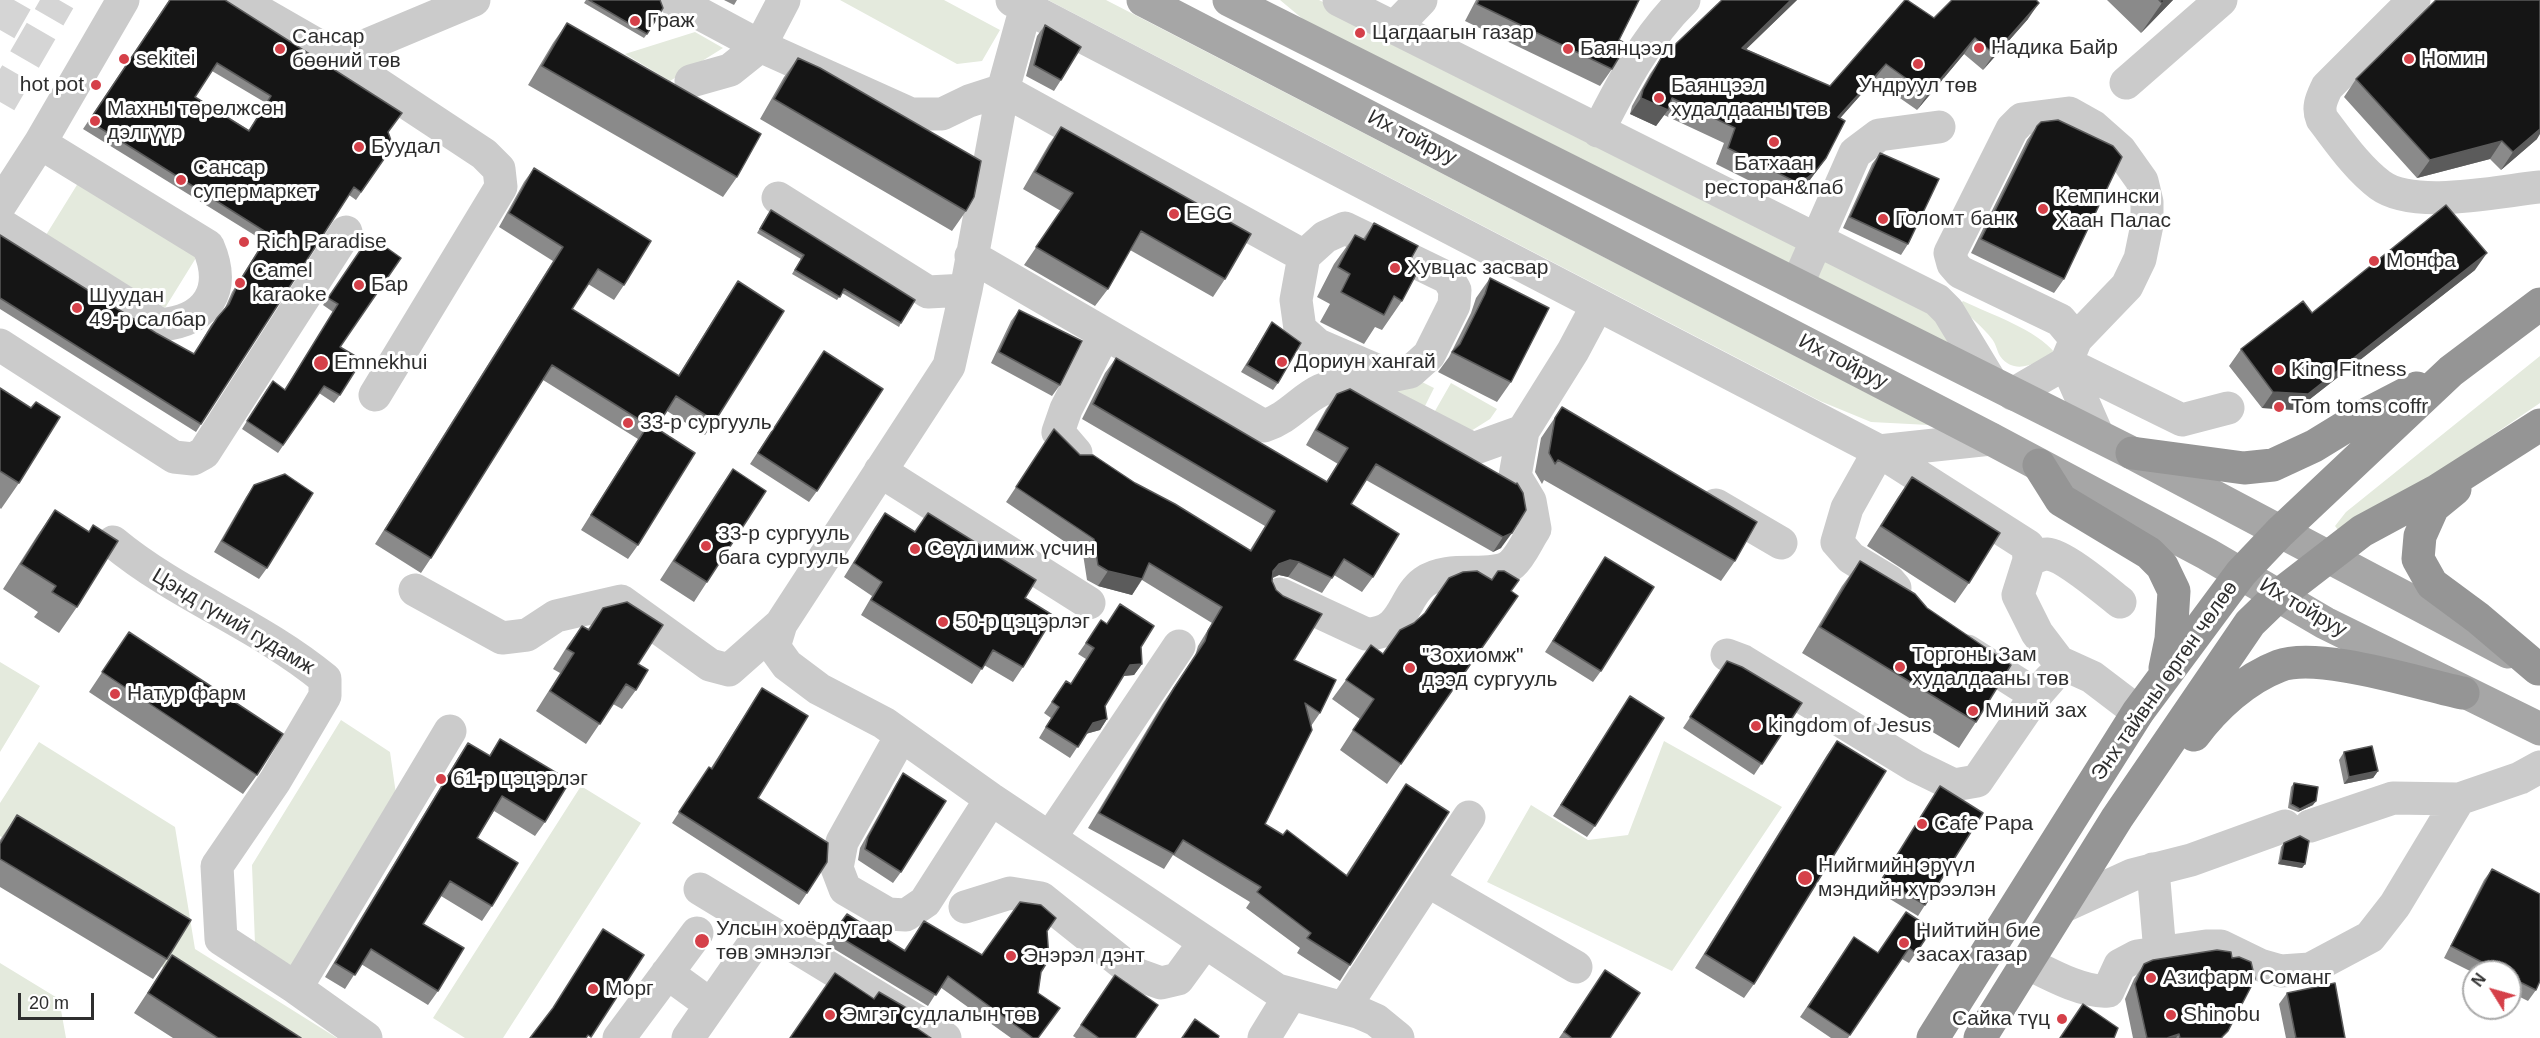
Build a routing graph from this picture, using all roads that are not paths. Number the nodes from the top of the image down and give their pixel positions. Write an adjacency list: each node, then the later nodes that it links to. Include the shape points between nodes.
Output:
1 (123, 0): 22 (street)
2 (239, 0): 16 (street)
3 (474, 0): 16 (street, via 350,52)
4 (674, 0): 15 (street)
5 (784, 0): 15 (street)
6 (1143, 0): 47 (main road, Их тойруу)
7 (1229, 0): 31 (main road, Их тойруу)
8 (1338, 0): 14 (street)
9 (1421, 0): 14 (street)
10 (1684, 0): 21 (street, via 1635,60)
11 (2221, 0): 18 (street)
12 (2414, 0): 23 (street, via 2327,87 2320,104 2322,119 2354,160 2380,185 2394,192 2441,198)
13 (1019, 4): 19 (street); 34 (street)
14 (1394, 28): 21 (street)
15 (760, 46): 17 (street, via 730,70); 19 (street, via 911,114 942,114)
16 (328, 51): 40 (street, via 484,154 499,169 501,187)
17 (691, 81)
18 (2127, 83)
19 (1003, 90): 29 (street); 30 (street)
20 (1939, 127): 28 (street, via 1879,135 1855,153)
21 (1598, 131): 28 (street)
22 (40, 143): 25 (street); 26 (street, via 208,246 216,265 216,283 208,300 198,315 181,323 161,325)
23 (2540, 187)
24 (778, 198): 32 (street, via 928,292)
25 (0, 206)
26 (0, 224)
27 (346, 232): 36 (street, via 204,453 193,459 174,457)
28 (1818, 241): 31 (street); 39 (street, via 1937,300)
29 (971, 256): 32 (street); 35 (street)
30 (1304, 256): 30 (street, via 1325,237 1345,228 1448,278 1455,290 1454,305 1429,355 1410,372 1390,376 1318,345 1300,328 1296,300)
31 (1797, 285): 39 (main road, Их тойруу)
32 (966, 290): 53 (street, via 949,366)
33 (2540, 304): 38 (highway, Энх тайвны өргөн чөлөө)
34 (1597, 306): 41 (street); 48 (street)
35 (1104, 334): 45 (street, via 1264,426 1279,421 1321,388 1336,384 1351,386 1473,449); 50 (street, via 1058,432)
36 (0, 345)
37 (2071, 351): 37 (street, via 2127,286 2140,259 2147,202 2142,181 2120,150 2094,127 2069,114 2022,118 2012,129 1950,254 1960,272 2060,320); 39 (street); 42 (street, via 2182,420); 46 (street)
38 (2451, 371): 51 (highway, via 2273,465 2244,468); 55 (highway, Энх тайвны өргөн чөлөө)
39 (2002, 388): 46 (main road, Их тойруу)
40 (375, 395)
41 (1542, 401): 43 (street); 45 (street)
42 (2228, 408)
43 (1572, 419)
44 (2540, 425): 49 (highway, Энх тайвны өргөн чөлөө)
45 (1523, 431): 62 (street, via 1515,476 1530,501 1535,529 1512,564 1496,572 1437,574 1422,583 1397,621 1380,634 1366,634)
46 (2098, 436): 51 (main road, Их тойруу)
47 (1991, 439): 48 (street); 52 (main road, Их тойруу)
48 (1879, 451): 59 (street, via 2013,534 2028,546); 66 (street, via 1847,508 1837,542 1851,558 1889,581)
49 (2502, 451): 58 (highway, Энх тайвны өргөн чөлөө, via 2362,531); 72 (highway, via 2433,507 2420,536 2418,559 2432,584)
50 (1076, 453)
51 (2132, 453): 55 (main road, Их тойруу)
52 (2039, 465): 60 (main road, Их тойруу); 73 (highway, via 2061,500 2149,553 2162,566 2174,591 2171,639)
53 (880, 471): 65 (street); 67 (street)
54 (1691, 490): 57 (street)
55 (2280, 532): 58 (main road, Их тойруу); 60 (highway, Энх тайвны өргөн чөлөө)
56 (112, 542): 98 (street, Цэнд гүний гудамж, via 142,567 234,618 325,679 325,696 275,781 217,866 221,939)
57 (1781, 543)
58 (2328, 557): 63 (highway, Энх тайвны өргөн чөлөө); 72 (main road, Их тойруу)
59 (2029, 560): 64 (street, via 2046,554 2056,557 2084,573); 71 (street, via 2018,595 2037,633)
60 (2241, 573): 63 (main road, Их тойруу); 73 (highway, Энх тайвны өргөн чөлөө)
61 (415, 590): 67 (street, via 502,638 527,635 556,616 621,601 710,665 729,670)
62 (1280, 594)
63 (2279, 595): 74 (main road, Их тойруу, via 2325,623); 84 (highway, Энх тайвны өргөн чөлөө, via 2250,623)
64 (2120, 602)
65 (1089, 603)
66 (1912, 609)
67 (781, 624): 79 (street, via 774,647 787,665)
68 (1944, 635): 75 (street)
69 (1179, 646): 85 (street)
70 (1727, 655): 75 (street, via 1954,785 1977,781)
71 (2059, 662): 75 (street); 76 (street, via 2092,677)
72 (2539, 669)
73 (2163, 676): 76 (highway, Энх тайвны өргөн чөлөө)
74 (2463, 693): 77 (main road, Их тойруу); 84 (highway, via 2353,667 2306,662 2279,666 2211,712 2165,772)
75 (2036, 695)
76 (2138, 712): 108 (highway, Энх тайвны өргөн чөлөө)
77 (2540, 729)
78 (450, 731): 98 (street)
79 (902, 736): 81 (street); 81 (street, via 842,842 837,868 845,890 888,914 906,915 925,902)
80 (2540, 767): 82 (street)
81 (991, 799): 85 (street)
82 (2459, 799): 86 (street, via 2393,798); 94 (street, via 2395,905 2370,937 2310,969 2281,971 2221,946)
83 (1469, 817): 87 (street)
84 (2117, 818): 90 (highway, Энх тайвны өргөн чөлөө)
85 (1050, 838): 93 (street)
86 (2153, 869): 90 (street); 94 (street)
87 (1428, 881): 96 (street); 101 (street)
88 (700, 889): 91 (street)
89 (965, 907): 93 (street, via 1010,893 1041,898 1136,974 1161,983 1178,979)
90 (2062, 907): 95 (highway, Энх тайвны өргөн чөлөө)
91 (764, 929): 100 (street); 105 (street)
92 (697, 933): 97 (street)
93 (1205, 942): 99 (street, via 1277,990)
94 (2160, 953): 95 (street, via 2137,956 2120,965 2108,991 2099,992)
95 (2027, 963): 109 (highway, Энх тайвны өргөн чөлөө)
96 (1576, 967)
97 (667, 973): 100 (street); 103 (street)
98 (296, 988): 102 (street, Цэнд гүний гудамж)
99 (1291, 994): 101 (street); 106 (street)
100 (711, 1005): 104 (street)
101 (1344, 1008): 107 (street, via 1376,1020)
102 (366, 1038)
103 (619, 1038)
104 (688, 1038)
105 (945, 1038)
106 (1264, 1038)
107 (1398, 1038)
108 (1933, 1038)
109 (1980, 1038)

